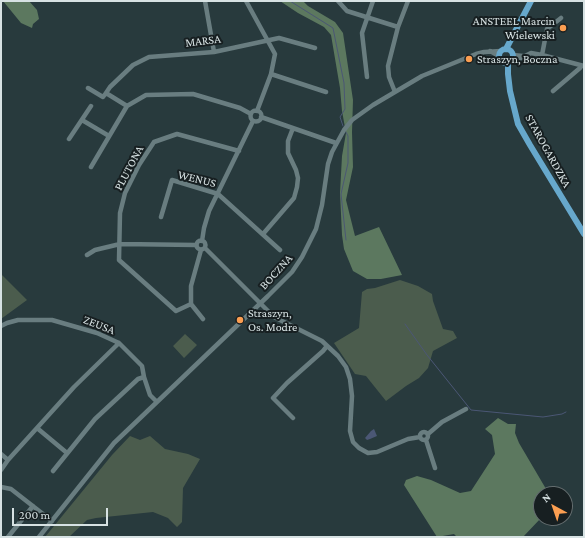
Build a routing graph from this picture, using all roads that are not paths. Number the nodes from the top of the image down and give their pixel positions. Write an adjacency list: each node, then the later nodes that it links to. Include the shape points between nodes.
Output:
1 (205, 1): 12 (street)
2 (246, 1): 10 (street)
3 (338, 1): 7 (street, via 348,11)
4 (372, 1): 7 (street)
5 (408, 1): 9 (street)
6 (531, 1): 14 (main road)
7 (367, 17): 9 (street); 17 (street, via 362,33)
8 (561, 18): 13 (street, via 547,29)
9 (398, 27): 21 (street, via 388,66)
10 (268, 40): 11 (street, MARSA, via 279,38); 12 (street, MARSA); 16 (street, via 275,54)
11 (315, 48)
12 (214, 52): 22 (street, MARSA, via 149,57 133,65)
13 (542, 54): 14 (street, BOCZNA, via 531,54 519,59); 15 (street)
14 (507, 56): 21 (street, BOCZNA, via 490,51 476,54 436,70); 39 (main road, STAROGARDZKA, via 512,101 518,124)
15 (582, 66): 19 (street)
16 (271, 74): 20 (street); 25 (street)
17 (367, 77)
18 (88, 88): 22 (street, via 103,97)
19 (553, 91)
20 (326, 92)
21 (394, 92): 33 (street, BOCZNA, via 360,114 344,130)
22 (106, 94): 24 (street)
23 (91, 106): 28 (street)
24 (127, 106): 26 (street, via 146,95 193,94 240,108); 31 (street)
25 (257, 111): 26 (street); 27 (street)
26 (251, 114): 29 (street, via 250,118)
27 (261, 117): 29 (street, via 258,121); 30 (street)
28 (82, 120): 31 (street); 32 (street)
29 (253, 121): 34 (street)
30 (293, 128): 33 (street); 38 (street, via 288,141 288,153 298,178 294,198)
31 (109, 136): 35 (street)
32 (69, 139)
33 (336, 143): 47 (street, BOCZNA, via 328,164 322,205 312,238 292,272)
34 (239, 151): 36 (street); 41 (street, PLUTONA, via 177,134 154,142 125,193 120,213)
35 (91, 167)
36 (218, 194): 37 (street, WENUS, via 172,180); 38 (street, WENUS); 40 (street, via 209,211)
37 (161, 216)
38 (263, 234): 44 (street, WENUS)
39 (584, 234)
40 (202, 241): 42 (street); 43 (street, via 205,243)
41 (120, 244): 42 (street); 45 (street, via 95,250); 46 (street, PLUTONA, via 119,260 176,311)
42 (196, 245): 43 (street, via 198,249)
43 (203, 249): 46 (street, via 191,286); 47 (street)
44 (280, 250)
45 (87, 255)
46 (191, 304): 48 (street)
47 (260, 304): 51 (street, via 276,318); 53 (street, BOCZNA)
48 (203, 319)
49 (1, 326): 50 (street, ZEUSA, via 18,320 52,320 97,333)
50 (119, 343): 52 (street, ZEUSA, via 142,366); 56 (street, via 74,386)
51 (327, 346): 55 (street, via 273,398); 58 (street, via 342,361 350,379 350,431 357,446 365,452 374,453 408,439)
52 (144, 376): 53 (street, ZEUSA, via 150,395); 60 (street, via 104,410)
53 (157, 402): 68 (street, BOCZNA, via 114,443)
54 (466, 409): 57 (street, via 442,422)
55 (293, 418)
56 (37, 428): 60 (street); 62 (street)
57 (428, 434): 58 (street, via 423,432); 59 (street)
58 (420, 437): 59 (street)
59 (426, 440): 63 (street)
60 (67, 453): 65 (street)
61 (1, 454): 62 (street)
62 (8, 460): 64 (street)
63 (435, 468)
64 (1, 470)
65 (53, 471)
66 (1, 487): 67 (street, via 11,489)
67 (33, 506): 68 (street); 69 (street)
68 (52, 521): 70 (street, BOCZNA)
69 (8, 537)
70 (39, 537)

